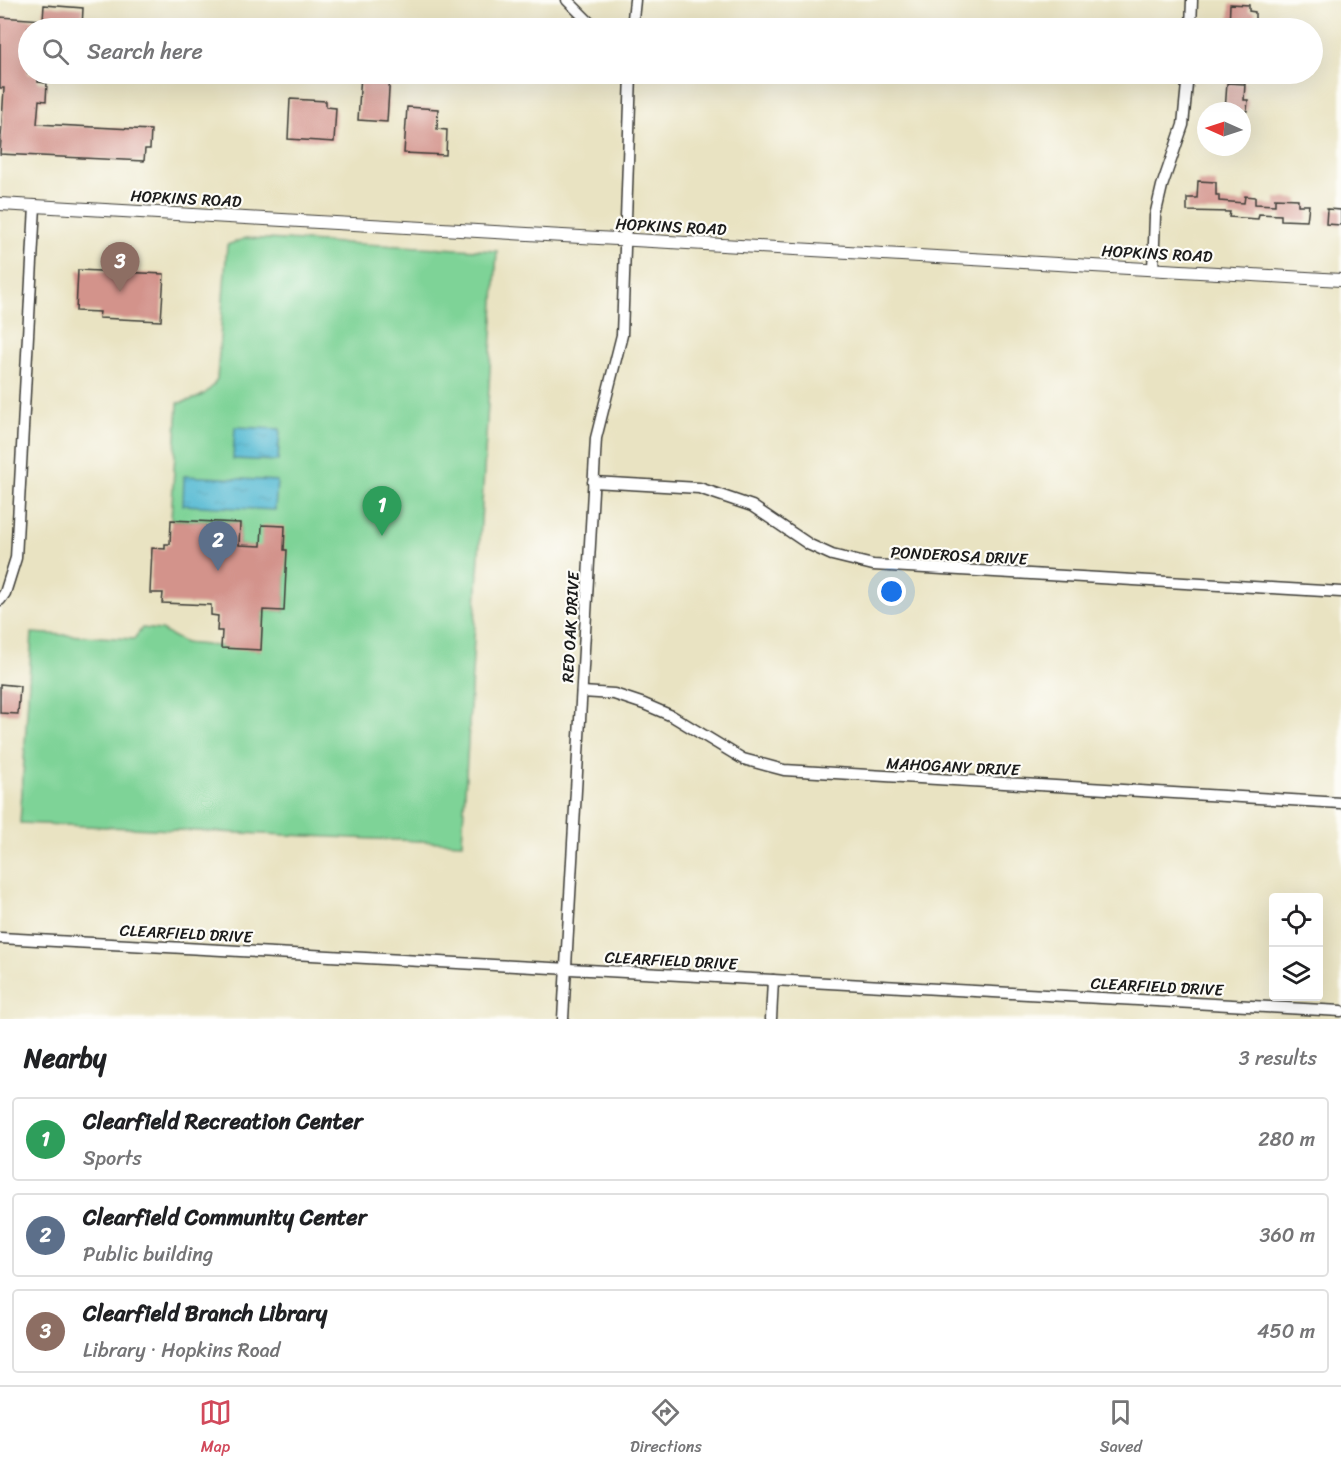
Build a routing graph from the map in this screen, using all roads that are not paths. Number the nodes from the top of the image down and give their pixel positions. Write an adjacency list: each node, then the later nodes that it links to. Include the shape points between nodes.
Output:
1 (567, 0): 4 (street)
2 (635, 0): 5 (street)
3 (1192, 0): 6 (street)
4 (585, 18)
5 (633, 18)
6 (1191, 18)
7 (631, 84): 11 (street, RED OAK DRIVE)
8 (1187, 84): 12 (street, via 1183,126 1155,216)
9 (0, 204): 10 (street, HOPKINS ROAD)
10 (35, 206): 11 (street, HOPKINS ROAD); 16 (street, via 16,558)
11 (624, 240): 12 (street, HOPKINS ROAD); 14 (street, RED OAK DRIVE, via 622,335 596,438)
12 (1153, 270): 13 (street, HOPKINS ROAD)
13 (1341, 280)
14 (593, 482): 15 (street, PONDEROSA DRIVE, via 708,491 752,506 832,555 873,565); 17 (street, RED OAK DRIVE)
15 (1341, 592)
16 (0, 600)
17 (582, 692): 18 (street, MAHOGANY DRIVE, via 614,694 644,704 743,759 784,770); 20 (street, RED OAK DRIVE)
18 (1341, 802)
19 (0, 938): 20 (street, CLEARFIELD DRIVE)
20 (567, 970): 21 (street, CLEARFIELD DRIVE); 23 (street, RED OAK DRIVE)
21 (773, 980): 22 (street, CLEARFIELD DRIVE); 24 (street)
22 (1341, 1011)
23 (563, 1019)
24 (771, 1019)

